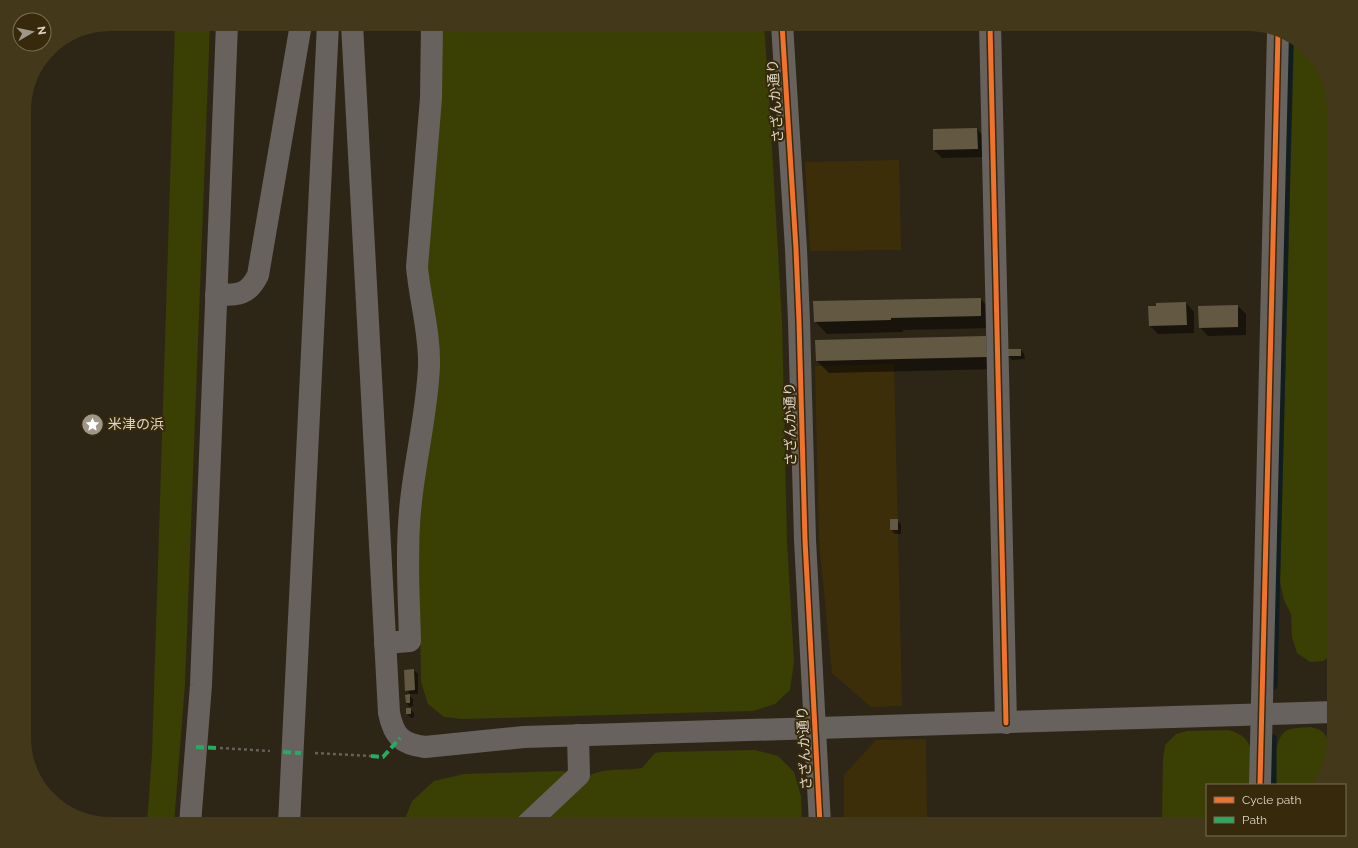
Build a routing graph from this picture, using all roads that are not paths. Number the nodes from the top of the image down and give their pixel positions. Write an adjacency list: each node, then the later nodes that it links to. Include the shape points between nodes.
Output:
1 (227, 31): 9 (street)
2 (300, 31): 9 (street, via 258,275 254,285 245,292)
3 (328, 31): 18 (street)
4 (352, 31): 10 (street)
5 (432, 31): 10 (street, via 431,98 417,267 429,367 409,527 410,641)
6 (782, 31): 14 (street, さざんか通り, via 797,273 805,540)
7 (990, 31): 13 (street)
8 (1278, 37): 12 (street)
9 (216, 295): 17 (street, via 201,677)
10 (385, 643): 15 (street, via 392,727 400,738 412,745 426,747 524,737)
11 (1327, 712): 12 (street)
12 (1261, 715): 13 (street); 16 (street)
13 (1006, 722): 14 (street)
14 (815, 728): 15 (street); 20 (street, さざんか通り)
15 (578, 735): 19 (street, via 579,775)
16 (1260, 784)
17 (191, 817)
18 (289, 817)
19 (534, 817)
20 (820, 817)

